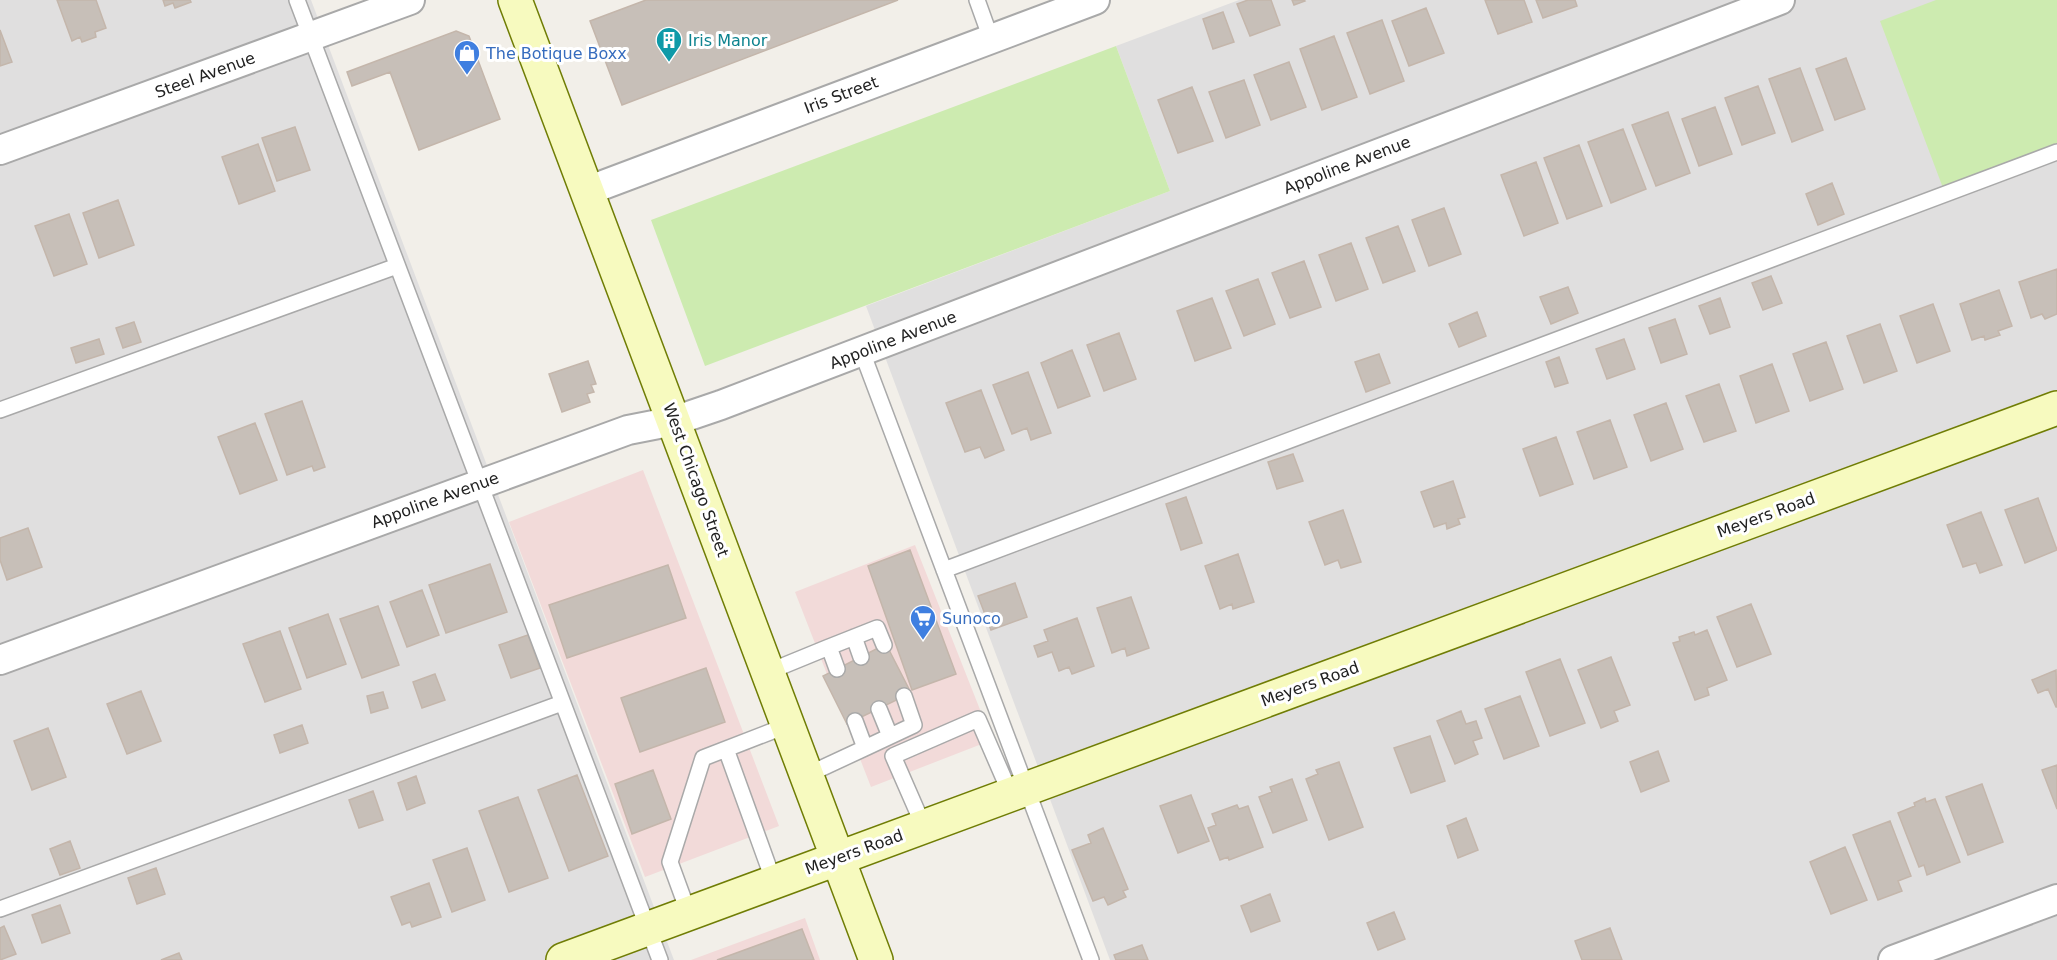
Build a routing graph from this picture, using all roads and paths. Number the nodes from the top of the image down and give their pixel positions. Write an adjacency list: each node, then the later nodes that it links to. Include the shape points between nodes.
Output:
1 (297, 0): 7 (lane)
2 (410, 0): 7 (street, Steel Avenue)
3 (515, 0): 11 (street, West Chicago Street)
4 (977, 0): 8 (lane)
5 (1095, 0): 8 (street, Iris Street)
6 (1780, 0): 13 (street, Appoline Avenue)
7 (311, 36): 9 (street, Steel Avenue); 12 (lane)
8 (991, 39): 11 (street, Iris Street)
9 (0, 150)
10 (2057, 152): 18 (lane)
11 (587, 190): 16 (street, West Chicago Street)
12 (397, 266): 15 (lane); 17 (lane)
13 (862, 352): 16 (street, Appoline Avenue); 18 (lane)
14 (2057, 408): 36 (street, Meyers Road)
15 (0, 411)
16 (674, 421): 17 (street, Appoline Avenue, via 628,430); 25 (street, West Chicago Street)
17 (479, 484): 23 (street, Appoline Avenue); 27 (lane)
18 (944, 570): 36 (lane)
19 (854, 637): 20 (lane, via 877,628); 21 (lane); 22 (lane)
20 (884, 645)
21 (828, 647): 24 (lane); 25 (lane)
22 (861, 657)
23 (0, 660)
24 (837, 669)
25 (768, 672): 30 (street, West Chicago Street)
26 (904, 696): 31 (lane, via 914,725)
27 (562, 703): 41 (lane); 43 (lane)
28 (879, 709): 31 (lane)
29 (855, 721): 32 (lane)
30 (788, 725): 34 (lane); 35 (street, West Chicago Street)
31 (896, 733): 32 (lane); 33 (lane)
32 (865, 748): 35 (lane)
33 (909, 748): 36 (lane, via 978,719); 37 (lane, via 893,756)
34 (726, 749): 39 (lane); 42 (lane, via 703,758 670,861)
35 (807, 775): 38 (street, West Chicago Street)
36 (1019, 792): 37 (street, Meyers Road); 47 (lane)
37 (924, 827): 38 (street, Meyers Road)
38 (838, 858): 39 (street, Meyers Road); 46 (street, West Chicago Street)
39 (774, 882): 42 (street, Meyers Road)
40 (2057, 899): 48 (street)
41 (0, 909)
42 (689, 914): 43 (street, Meyers Road)
43 (648, 929): 44 (street, Meyers Road); 45 (lane)
44 (563, 960)
45 (660, 960)
46 (876, 960)
47 (1091, 960)
48 (1893, 960)

